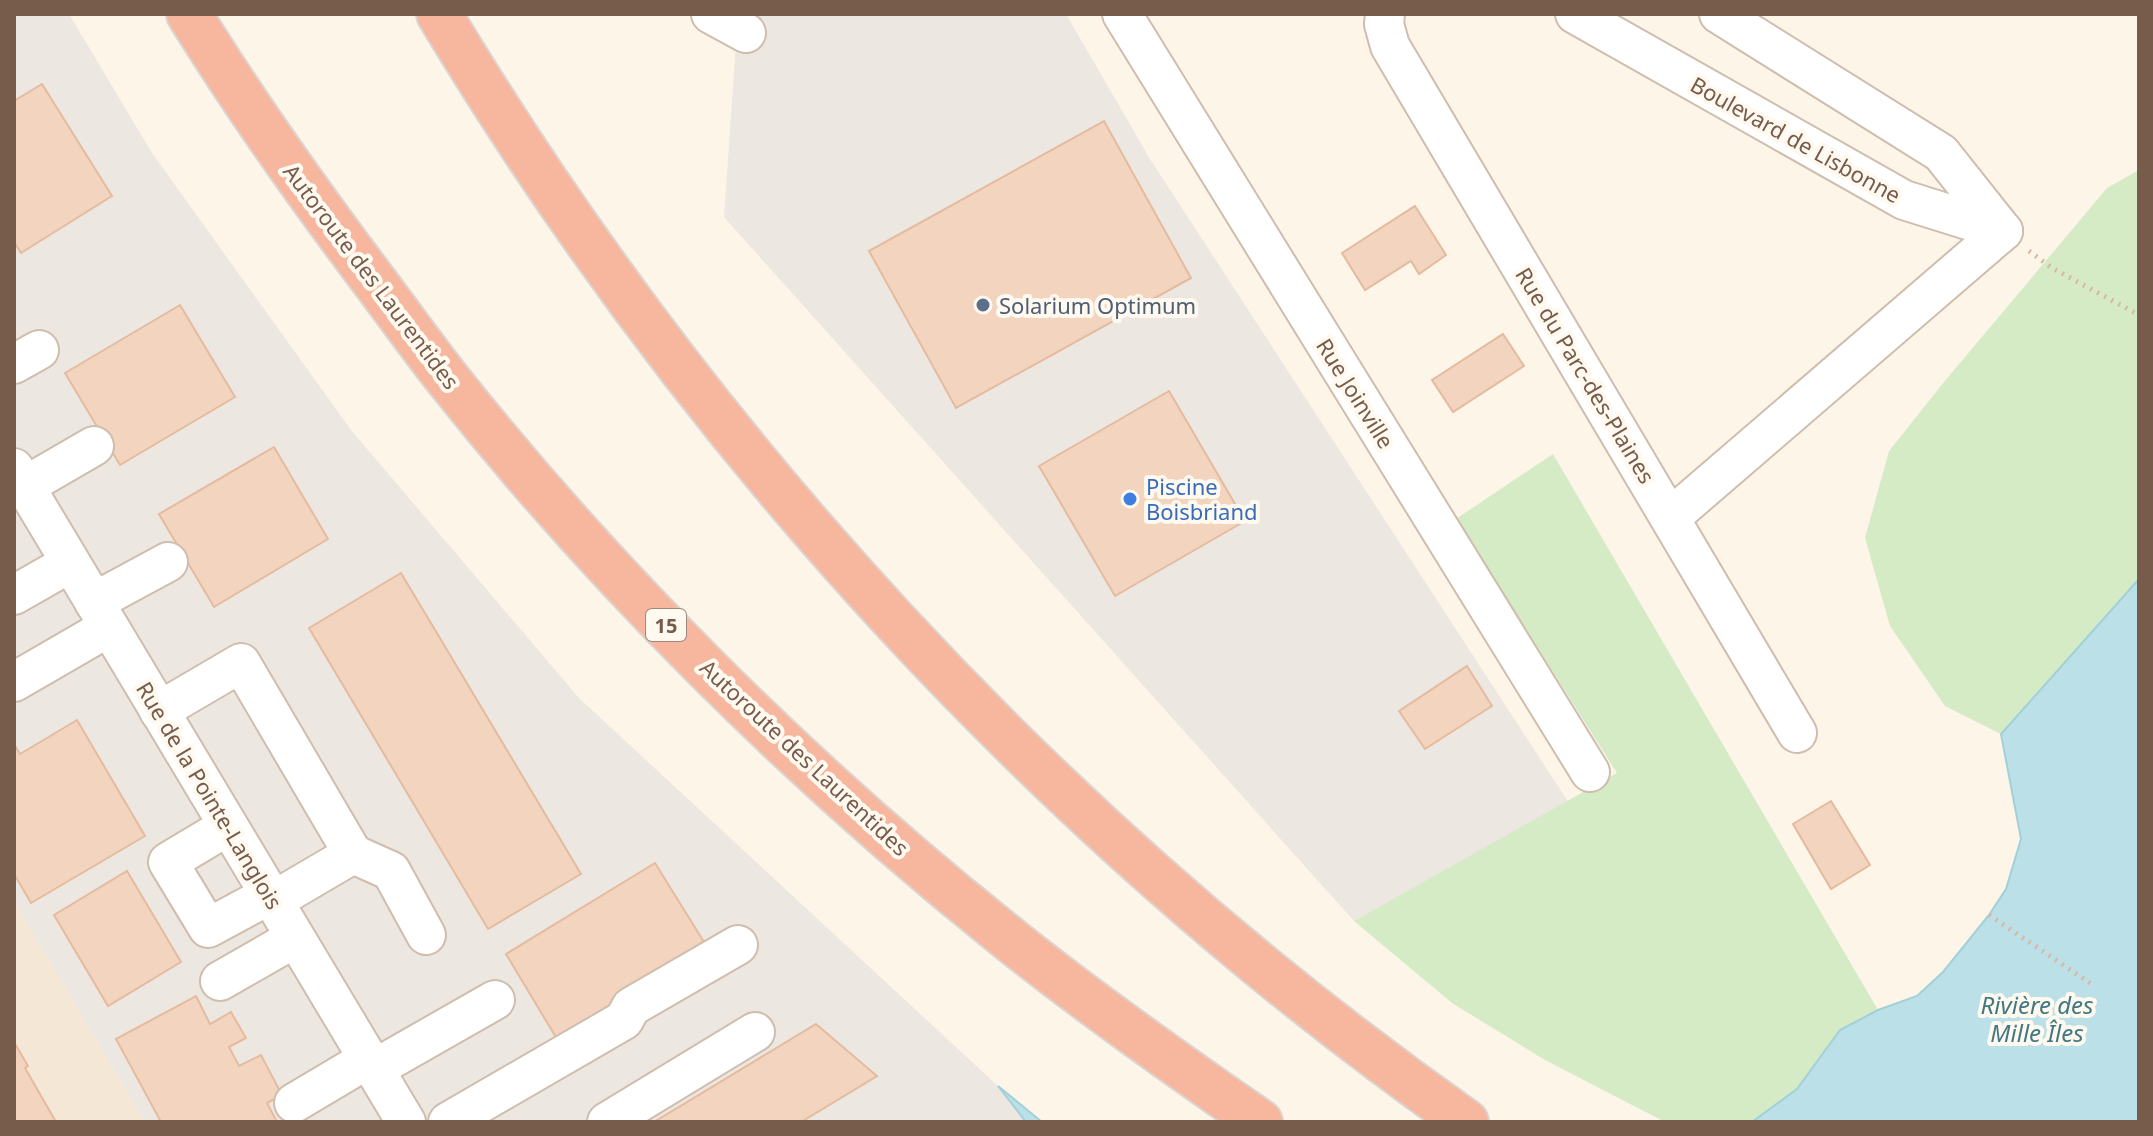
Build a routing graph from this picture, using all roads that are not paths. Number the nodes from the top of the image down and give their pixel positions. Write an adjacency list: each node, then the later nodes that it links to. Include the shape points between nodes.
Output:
1 (189, 14): 35 (highway, Autoroute des Laurentides / 15, via 303,186 447,378 588,543 681,641 857,809 999,931)
2 (439, 14): 36 (highway, via 500,112 640,312 752,456 890,615 1042,770 1193,908 1324,1017)
3 (711, 14): 8 (street)
4 (1122, 14): 20 (street, Rue Joinville)
5 (1385, 14): 12 (street, Rue du Parc-des-Plaines, via 1390,46)
6 (1575, 14): 9 (street, Boulevard de Lisbonne, via 1904,200)
7 (1719, 14): 9 (street, via 1941,153)
8 (746, 33)
9 (2003, 231): 12 (street)
10 (94, 446): 11 (street)
11 (19, 477): 14 (street, Rue de la Pointe-Langlois)
12 (1671, 517): 19 (street, Rue du Parc-des-Plaines)
13 (168, 562): 16 (street)
14 (70, 563): 15 (street); 16 (street, Rue de la Pointe-Langlois)
15 (14, 595)
16 (102, 615): 17 (street); 18 (street, Rue de la Pointe-Langlois)
17 (14, 682)
18 (159, 711): 21 (street, Rue de la Pointe-Langlois); 22 (street, via 241,663)
19 (1797, 733)
20 (1590, 772)
21 (228, 826): 23 (street, Rue de la Pointe-Langlois); 23 (street, via 168,862 208,928)
22 (353, 854): 23 (street); 24 (street, via 391,871)
23 (271, 898): 25 (street, Rue de la Pointe-Langlois)
24 (426, 935)
25 (295, 938): 27 (street); 30 (street, Rue de la Pointe-Langlois)
26 (738, 945): 33 (street, via 631,1007 624,1020)
27 (220, 981)
28 (495, 1000): 30 (street)
29 (755, 1032): 34 (street)
30 (371, 1064): 31 (street); 32 (street, Rue de la Pointe-Langlois)
31 (294, 1103)
32 (406, 1122)
33 (448, 1122)
34 (607, 1122)
35 (1260, 1122)
36 (1466, 1122)

